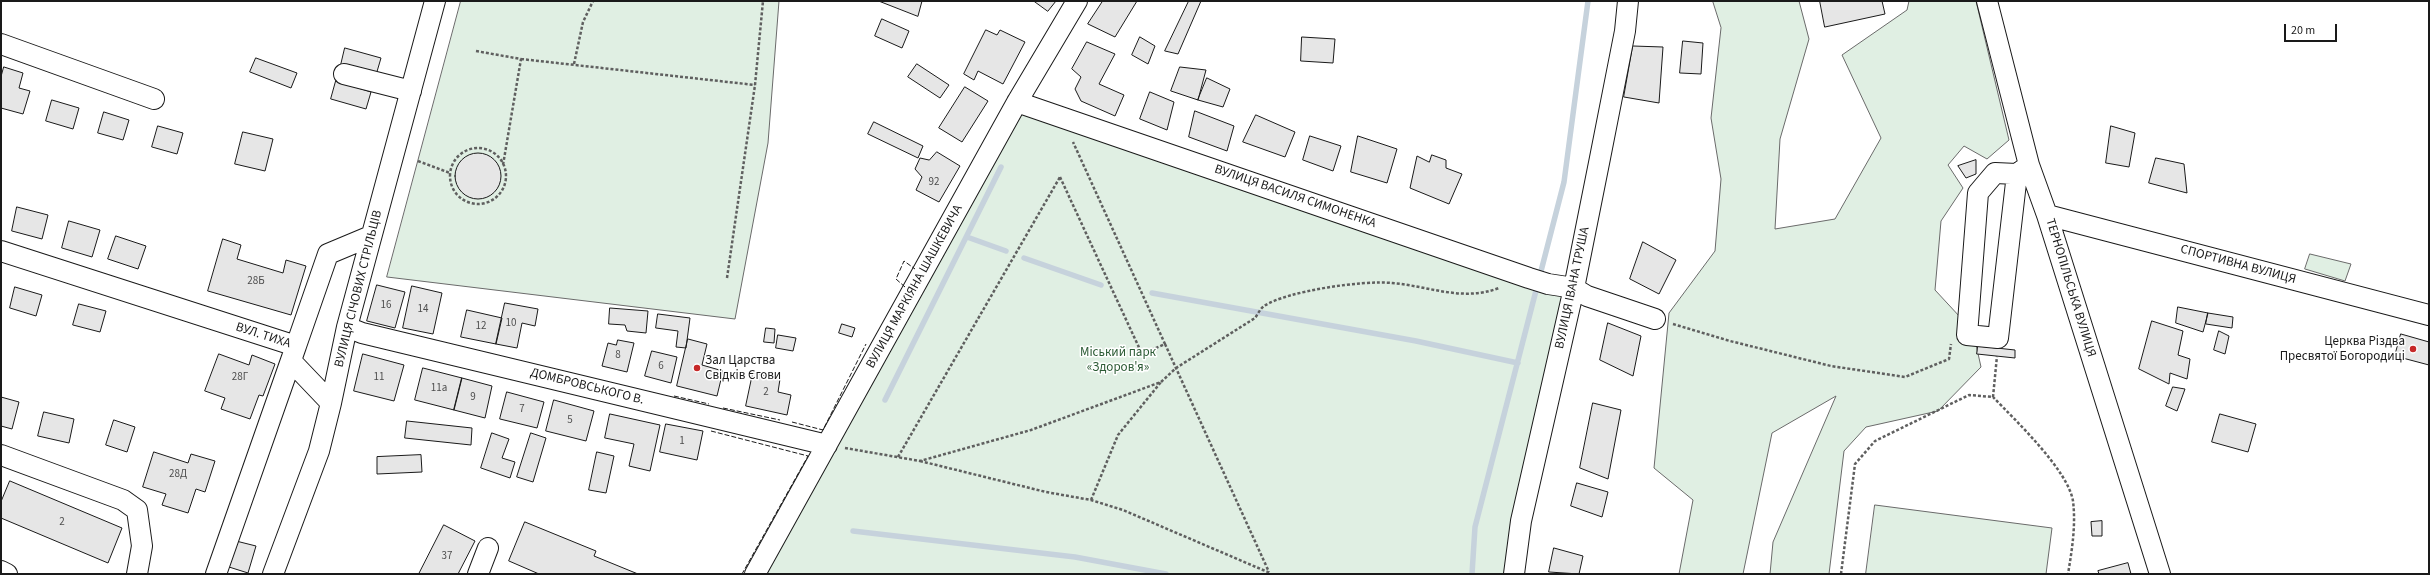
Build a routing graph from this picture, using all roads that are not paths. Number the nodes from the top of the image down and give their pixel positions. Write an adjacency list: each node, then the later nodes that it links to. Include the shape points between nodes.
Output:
1 (434, 1): 7 (street, ВУЛИЦЯ СІЧОВИХ СТРІЛЬЦІВ)
2 (1077, 1): 9 (street, ВУЛИЦЯ МАРКІЯНА ШАШКЕВИЧА)
3 (1628, 1): 14 (street, ВУЛИЦЯ ІВАНА ТРУША, via 1625,31)
4 (1987, 1): 10 (street, ТЕРНОПІЛЬСЬКА ВУЛИЦЯ)
5 (1, 44): 8 (street)
6 (344, 74): 7 (street)
7 (411, 91): 12 (street, ВУЛИЦЯ СІЧОВИХ СТРІЛЬЦІВ)
8 (154, 99)
9 (1017, 102): 14 (street, ВУЛИЦЯ ВАСИЛЯ СИМОНЕНКА, via 1529,278); 20 (street, ВУЛИЦЯ МАРКІЯНА ШАШКЕВИЧА)
10 (2023, 169): 10 (street, via 1998,338 1967,335 1978,193 1995,173); 11 (street, ТЕРНОПІЛЬСЬКА ВУЛИЦЯ)
11 (2047, 215): 15 (street, СПОРТИВНА ВУЛИЦЯ); 31 (street, ТЕРНОПІЛЬСЬКА ВУЛИЦЯ)
12 (371, 236): 17 (street, ВУЛИЦЯ СІЧОВИХ СТРІЛЬЦІВ); 18 (street, via 328,254)
13 (1, 251): 18 (street, ВУЛ. ТИХА)
14 (1574, 288): 16 (street, ВУЛИЦЯ ВАСИЛЯ СИМОНЕНКА, via 1587,296); 30 (street, ВУЛИЦЯ ІВАНА ТРУША, via 1521,521)
15 (2429, 315)
16 (1655, 319)
17 (347, 327): 19 (street, ВУЛИЦЯ СІЧОВИХ СТРІЛЬЦІВ); 20 (street, ДОМБРОВСЬКОГО В., via 362,333)
18 (294, 353): 19 (street); 26 (street, ВУЛ. ТИХА)
19 (331, 403): 27 (street, ВУЛИЦЯ СІЧОВИХ СТРІЛЬЦІВ, via 319,452)
20 (827, 445): 29 (street, ВУЛИЦЯ МАРКІЯНА ШАШКЕВИЧА)
21 (1, 455): 25 (street, via 123,500 137,510 142,546)
22 (488, 548): 28 (street)
23 (1, 571): 24 (street)
24 (7, 574)
25 (137, 574)
26 (216, 574)
27 (273, 574)
28 (478, 574)
29 (755, 574)
30 (1514, 574)
31 (2160, 574)

